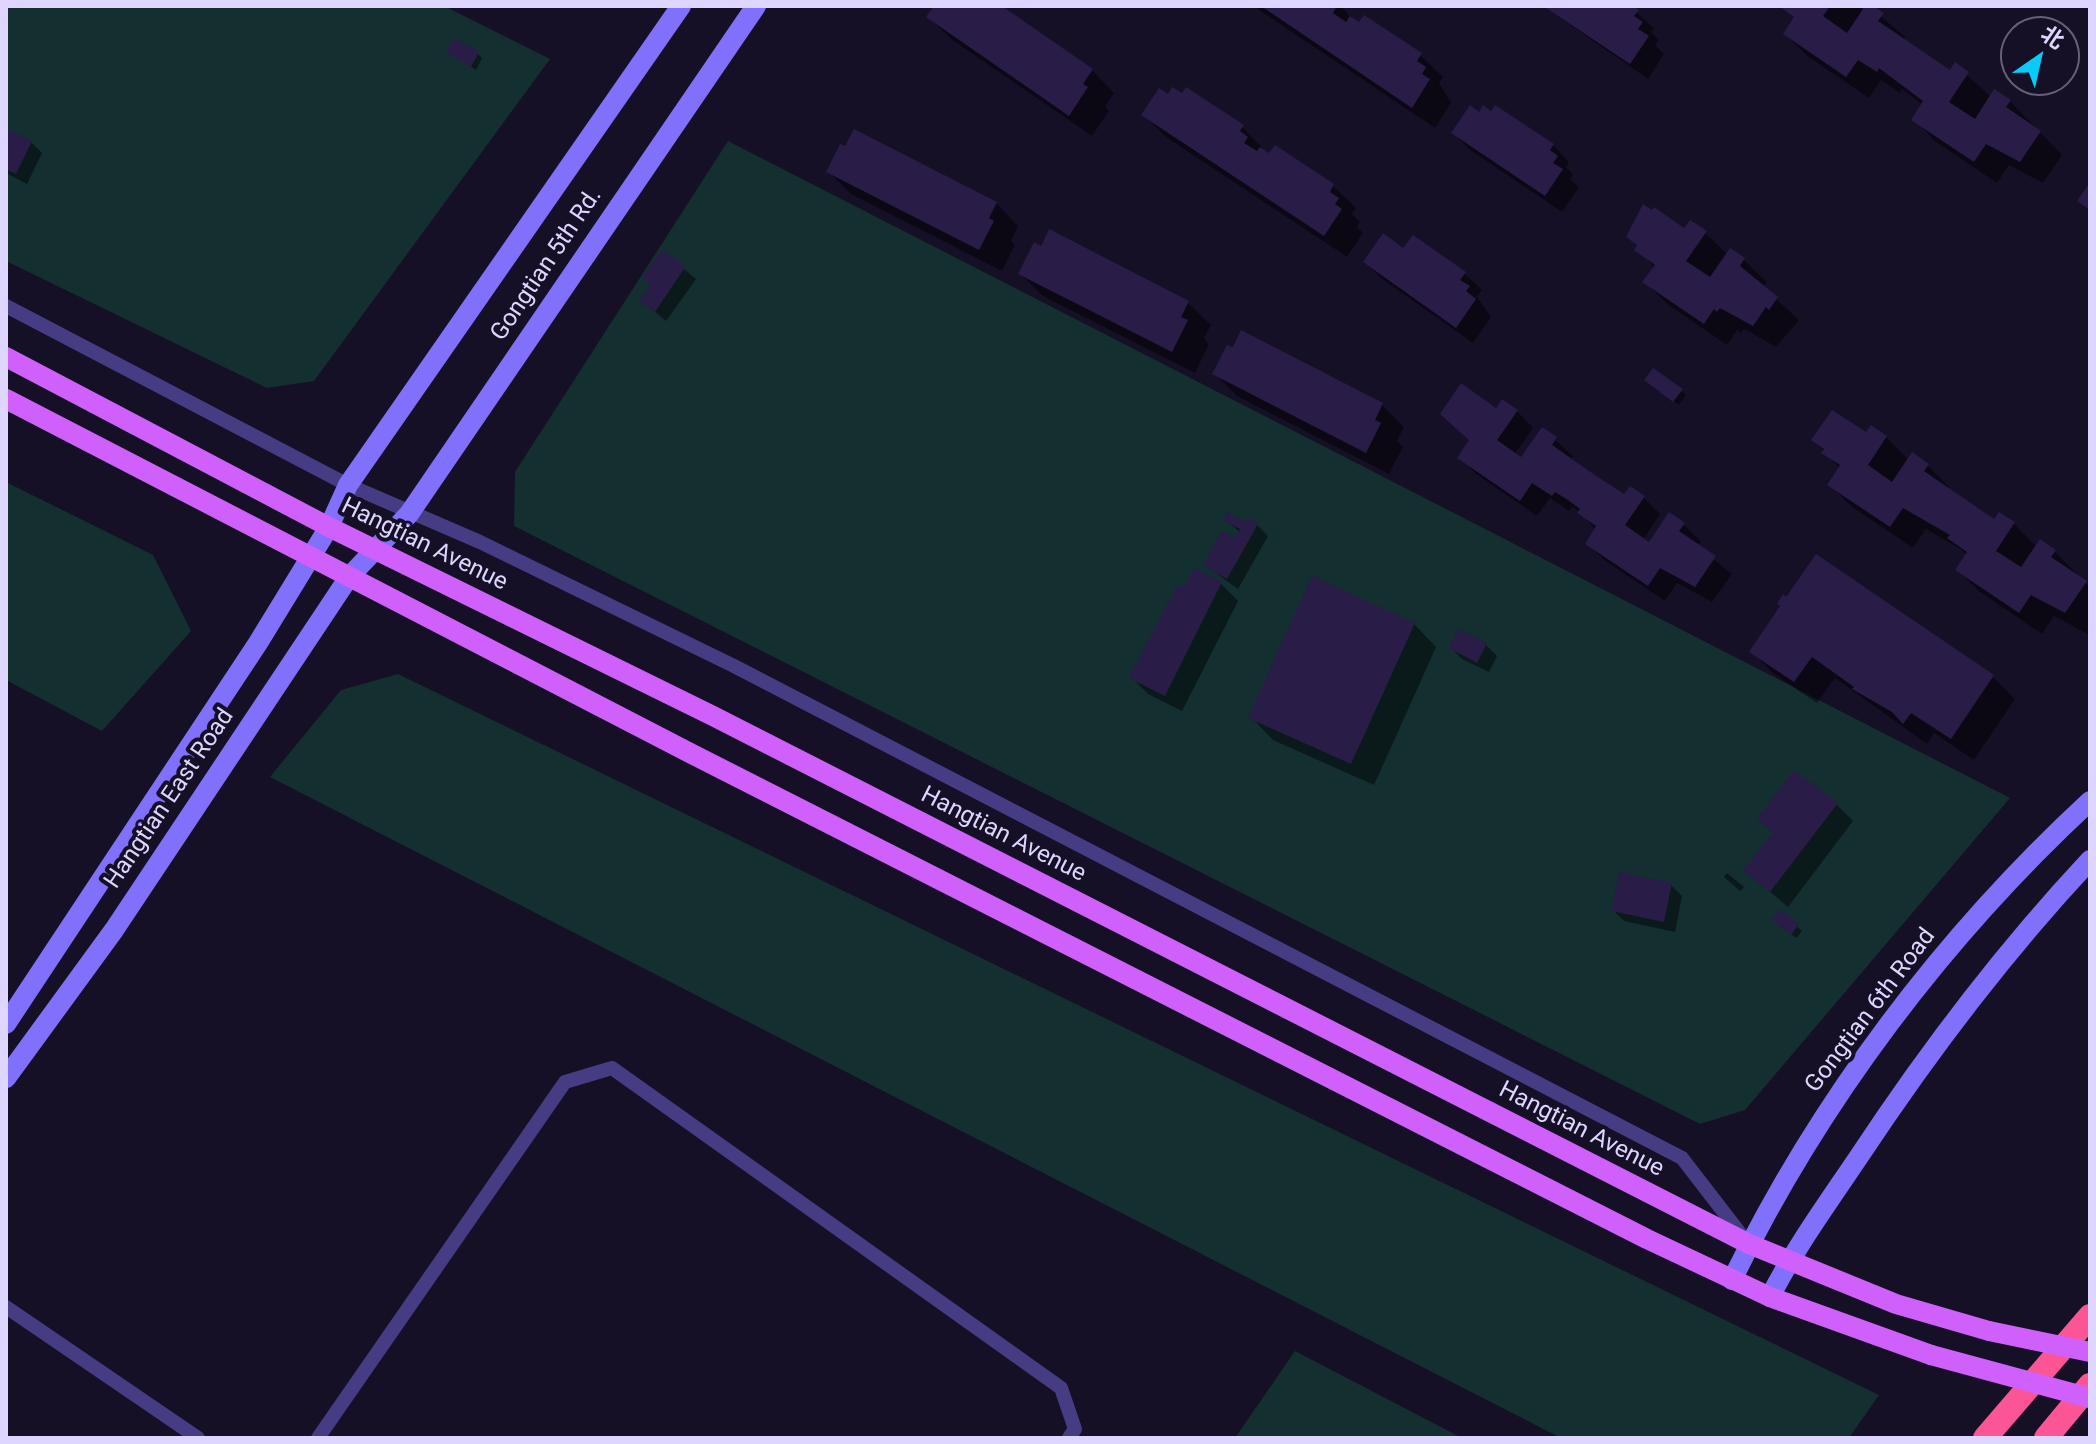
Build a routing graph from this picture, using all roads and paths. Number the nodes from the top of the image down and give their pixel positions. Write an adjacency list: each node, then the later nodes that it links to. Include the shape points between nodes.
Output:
1 (681, 6): 6 (main road, Gongtian 5th Rd.)
2 (756, 6): 7 (main road, Gongtian 5th Rd.)
3 (6, 306): 6 (lane)
4 (6, 357): 8 (main road, Hangtian Avenue)
5 (6, 399): 10 (main road)
6 (348, 485): 7 (lane); 8 (main road, Gongtian 5th Rd.)
7 (409, 514): 9 (main road, Gongtian 5th Rd.); 16 (lane, via 480,542 734,666 1682,1158)
8 (329, 527): 9 (main road, Hangtian Avenue); 10 (main road, Hangtian East Road)
9 (375, 550): 11 (main road, Hangtian East Road); 16 (main road, Hangtian Avenue, via 713,716)
10 (310, 556): 11 (main road); 14 (main road, Hangtian East Road)
11 (349, 577): 15 (main road, Hangtian East Road, via 114,930); 18 (main road)
12 (2090, 801): 16 (main road, Gongtian 6th Road, via 2028,858 1968,925 1882,1035 1806,1144)
13 (2090, 860): 17 (main road, via 1919,1064)
14 (6, 1024)
15 (6, 1078)
16 (1749, 1244): 17 (main road, Hangtian Avenue); 18 (main road, Gongtian 6th Road)
17 (1789, 1261): 19 (main road); 22 (main road, Hangtian Avenue, bridge, via 1896,1304)
18 (1732, 1280): 19 (main road)
19 (1770, 1297): 24 (main road, bridge, via 1931,1355)
20 (6, 1307): 25 (lane)
21 (2090, 1316): 28 (highway)
22 (2090, 1352)
23 (2090, 1385): 29 (highway)
24 (2090, 1398)
25 (198, 1438)
26 (318, 1438): 27 (lane, via 565,1082 612,1068 1061,1388 1075,1429)
27 (1069, 1438)
28 (1985, 1438)
29 (2046, 1438)

